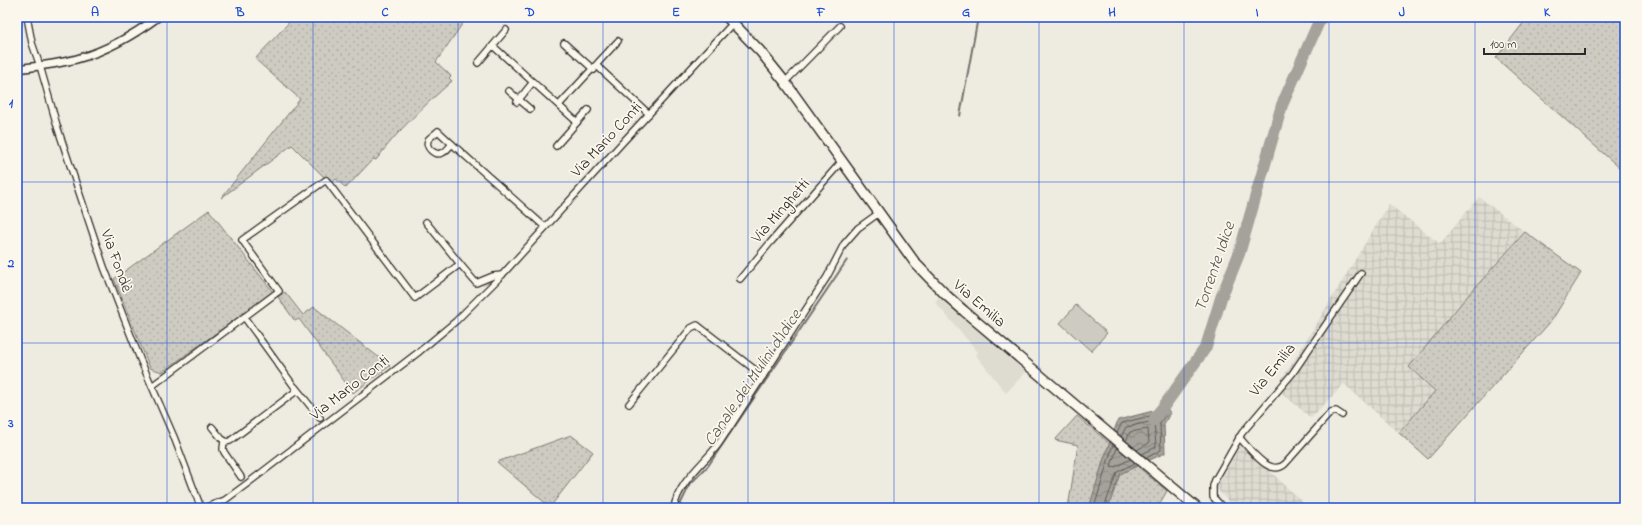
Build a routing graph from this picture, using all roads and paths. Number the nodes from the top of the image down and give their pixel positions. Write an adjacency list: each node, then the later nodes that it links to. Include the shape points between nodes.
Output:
1 (28, 17): 10 (street, Via Fondè, via 30,37)
2 (158, 17): 10 (street, via 141,30 108,48 80,58)
3 (730, 20): 14 (main road, Via Emilia); 20 (street, Via Mario Conti)
4 (840, 26): 14 (street)
5 (506, 30): 8 (street)
6 (618, 41): 11 (street)
7 (564, 43): 11 (street)
8 (493, 46): 9 (street); 13 (street)
9 (478, 63)
10 (40, 66): 12 (street); 34 (street, Via Fondè, via 104,267)
11 (595, 68): 17 (street); 20 (street)
12 (17, 69)
13 (533, 82): 16 (street); 17 (street)
14 (785, 82): 24 (main road, Via Emilia)
15 (509, 91): 16 (street)
16 (518, 100): 18 (street)
17 (559, 105): 21 (street)
18 (530, 110)
19 (588, 110): 21 (street)
20 (649, 114): 27 (street, Via Mario Conti)
21 (577, 122): 23 (street)
22 (452, 144): 27 (street)
23 (556, 146)
24 (842, 161): 25 (main road, Via Emilia); 31 (street, Via Minghetti)
25 (880, 213): 33 (street, via 858,228 844,244 827,277); 46 (main road, Via Emilia, via 916,264 946,295)
26 (426, 222): 28 (street)
27 (545, 227): 30 (street, Via Mario Conti)
28 (460, 264): 30 (street, via 476,283); 32 (street, via 415,298 326,180 242,240 279,291)
29 (1361, 273): 40 (street, Via Emilia, via 1292,374)
30 (502, 275): 44 (street, Via Mario Conti, via 456,321 414,355 225,500)
31 (740, 279)
32 (244, 317): 34 (street); 35 (street)
33 (762, 376): 36 (street, via 697,324); 45 (street, via 717,446 686,482)
34 (152, 386): 43 (street, Via Fondè)
35 (295, 386): 38 (street); 41 (street, via 295,392 288,398 230,441)
36 (629, 404)
37 (1342, 415): 40 (street, via 1336,411 1331,412 1282,468 1268,466)
38 (320, 418)
39 (212, 427): 41 (street)
40 (1239, 437): 47 (street, Via Emilia, via 1213,486 1213,497)
41 (224, 440): 42 (street, via 224,452)
42 (241, 477)
43 (201, 508)
44 (204, 508)
45 (674, 508)
46 (1198, 508)
47 (1223, 508)

